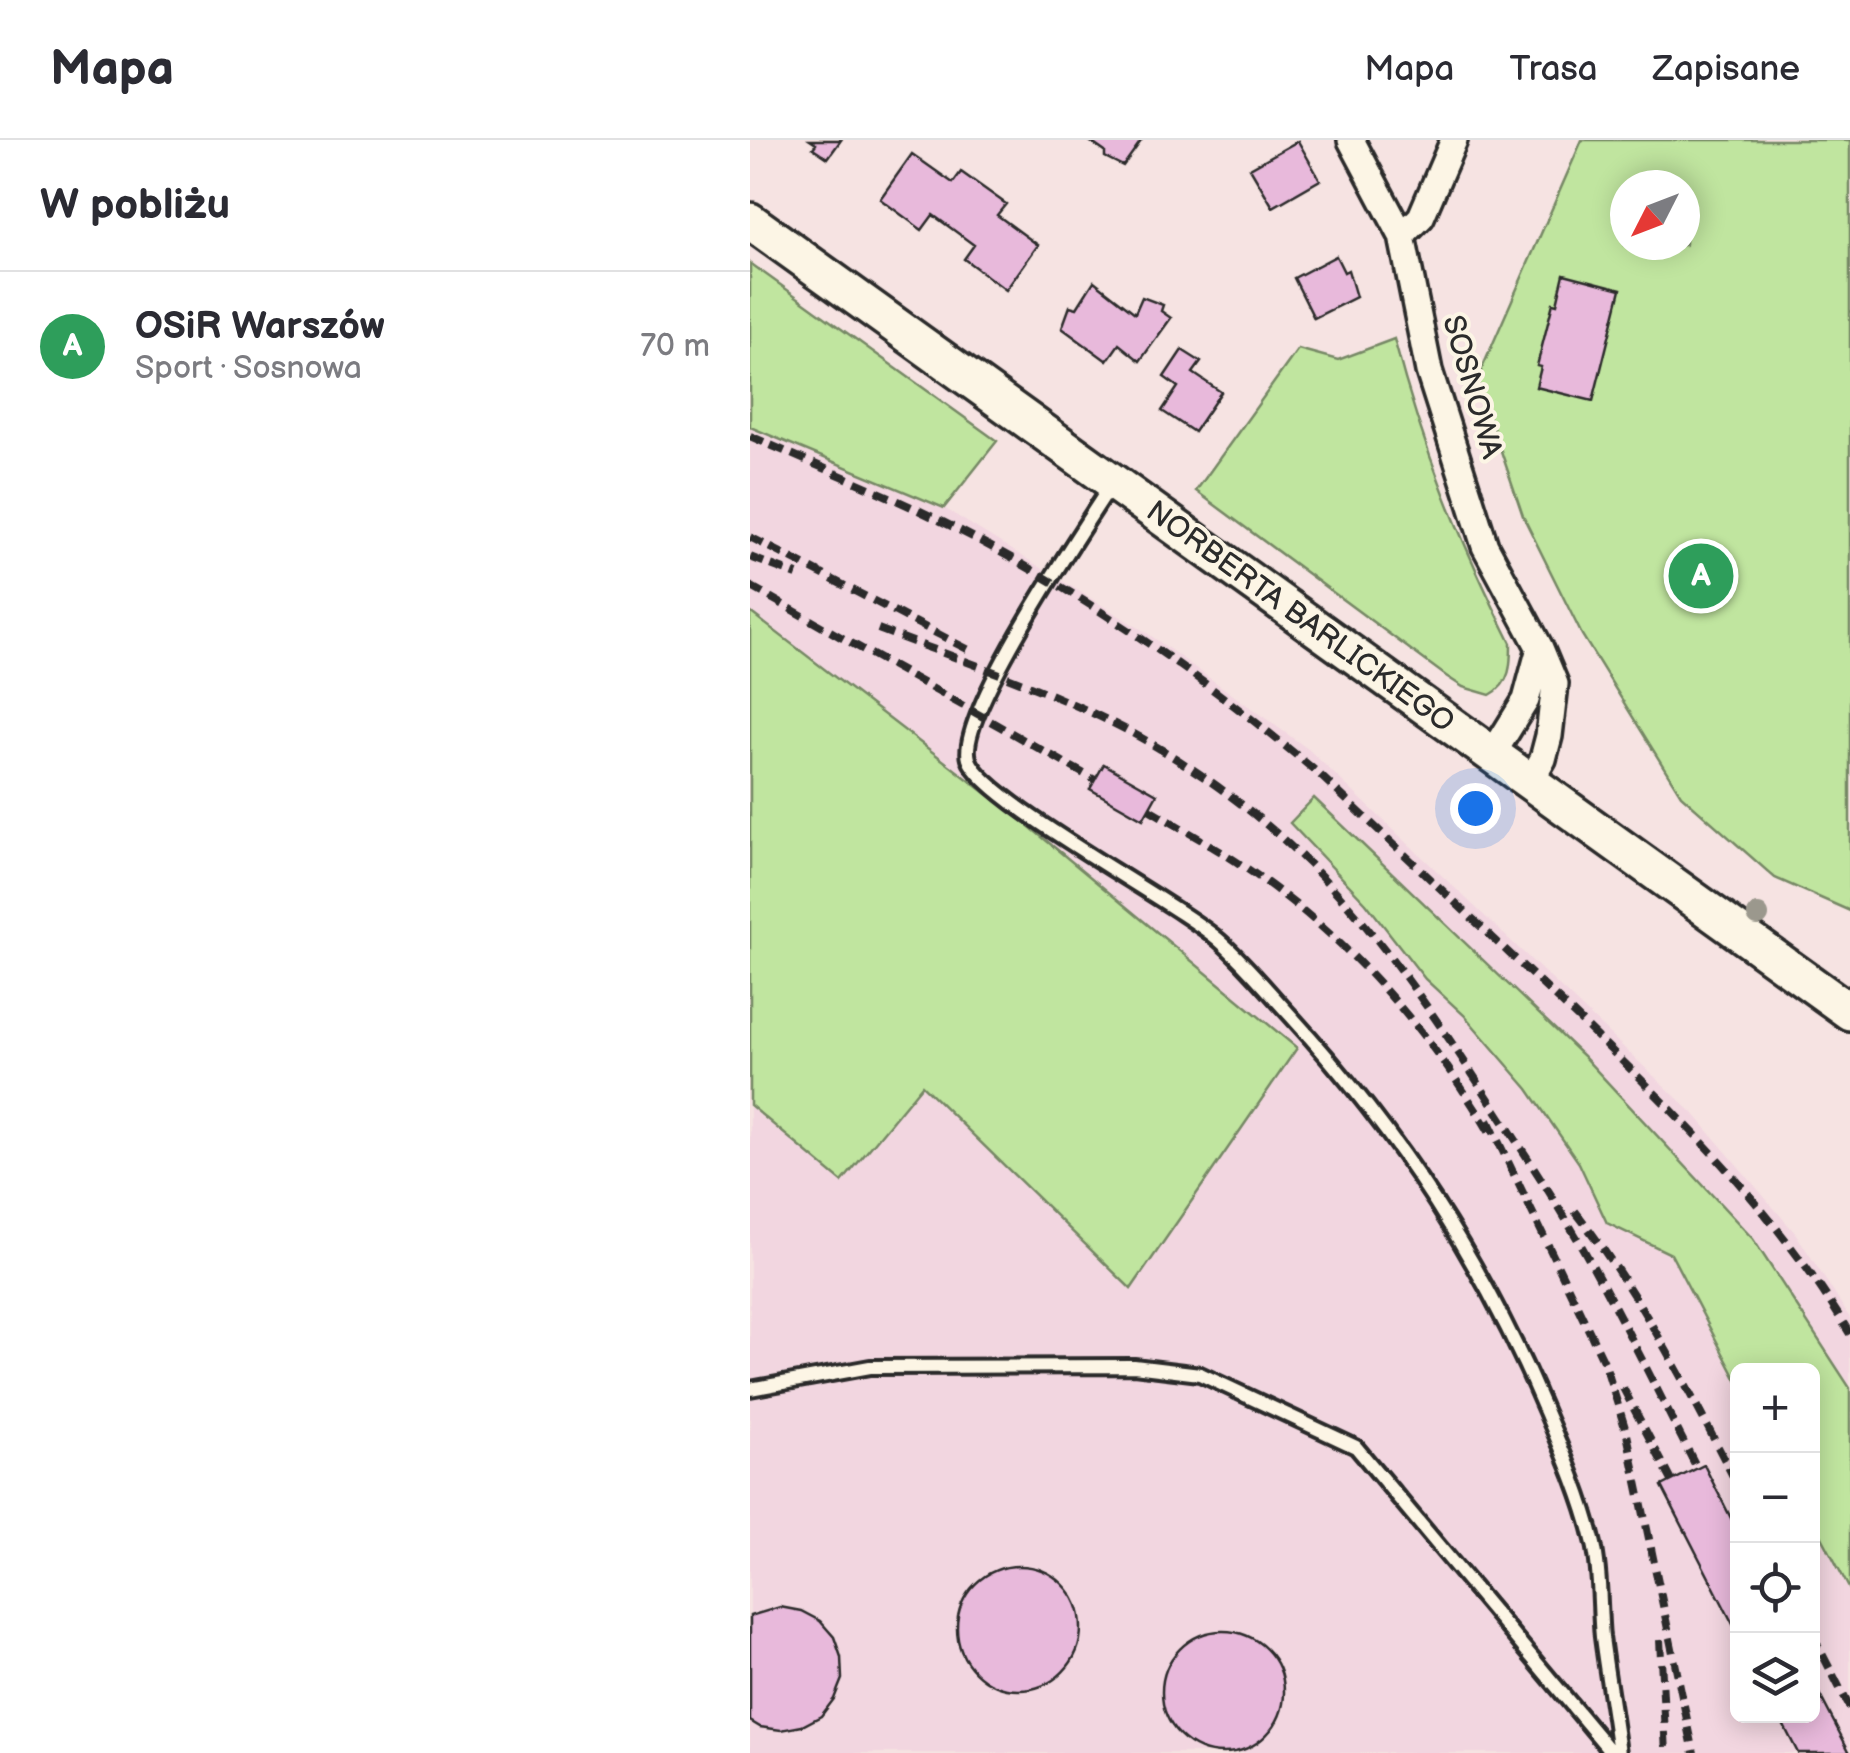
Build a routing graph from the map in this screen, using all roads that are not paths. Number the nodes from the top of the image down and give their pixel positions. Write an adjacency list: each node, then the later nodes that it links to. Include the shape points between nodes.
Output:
1 (1350, 140): 4 (street, SOSNOWA)
2 (1454, 140): 4 (street, via 1421,216)
3 (750, 220): 5 (street, NORBERTA BARLICKIEGO)
4 (1402, 236): 6 (street, SOSNOWA, via 1429,371 1485,546)
5 (1113, 482): 7 (street, NORBERTA BARLICKIEGO); 11 (lane, via 997,674 970,732 968,755 975,772 1030,814 1220,941 1312,1040 1418,1171 1527,1367 1594,1542)
6 (1540, 648): 7 (street, via 1526,700); 8 (street, SOSNOWA, via 1555,684 1552,725)
7 (1492, 755): 8 (street, NORBERTA BARLICKIEGO)
8 (1530, 782): 9 (street, NORBERTA BARLICKIEGO)
9 (1850, 1012)
10 (750, 1389): 11 (lane, via 870,1367 1134,1366 1200,1374 1356,1447)
11 (1616, 1753)

